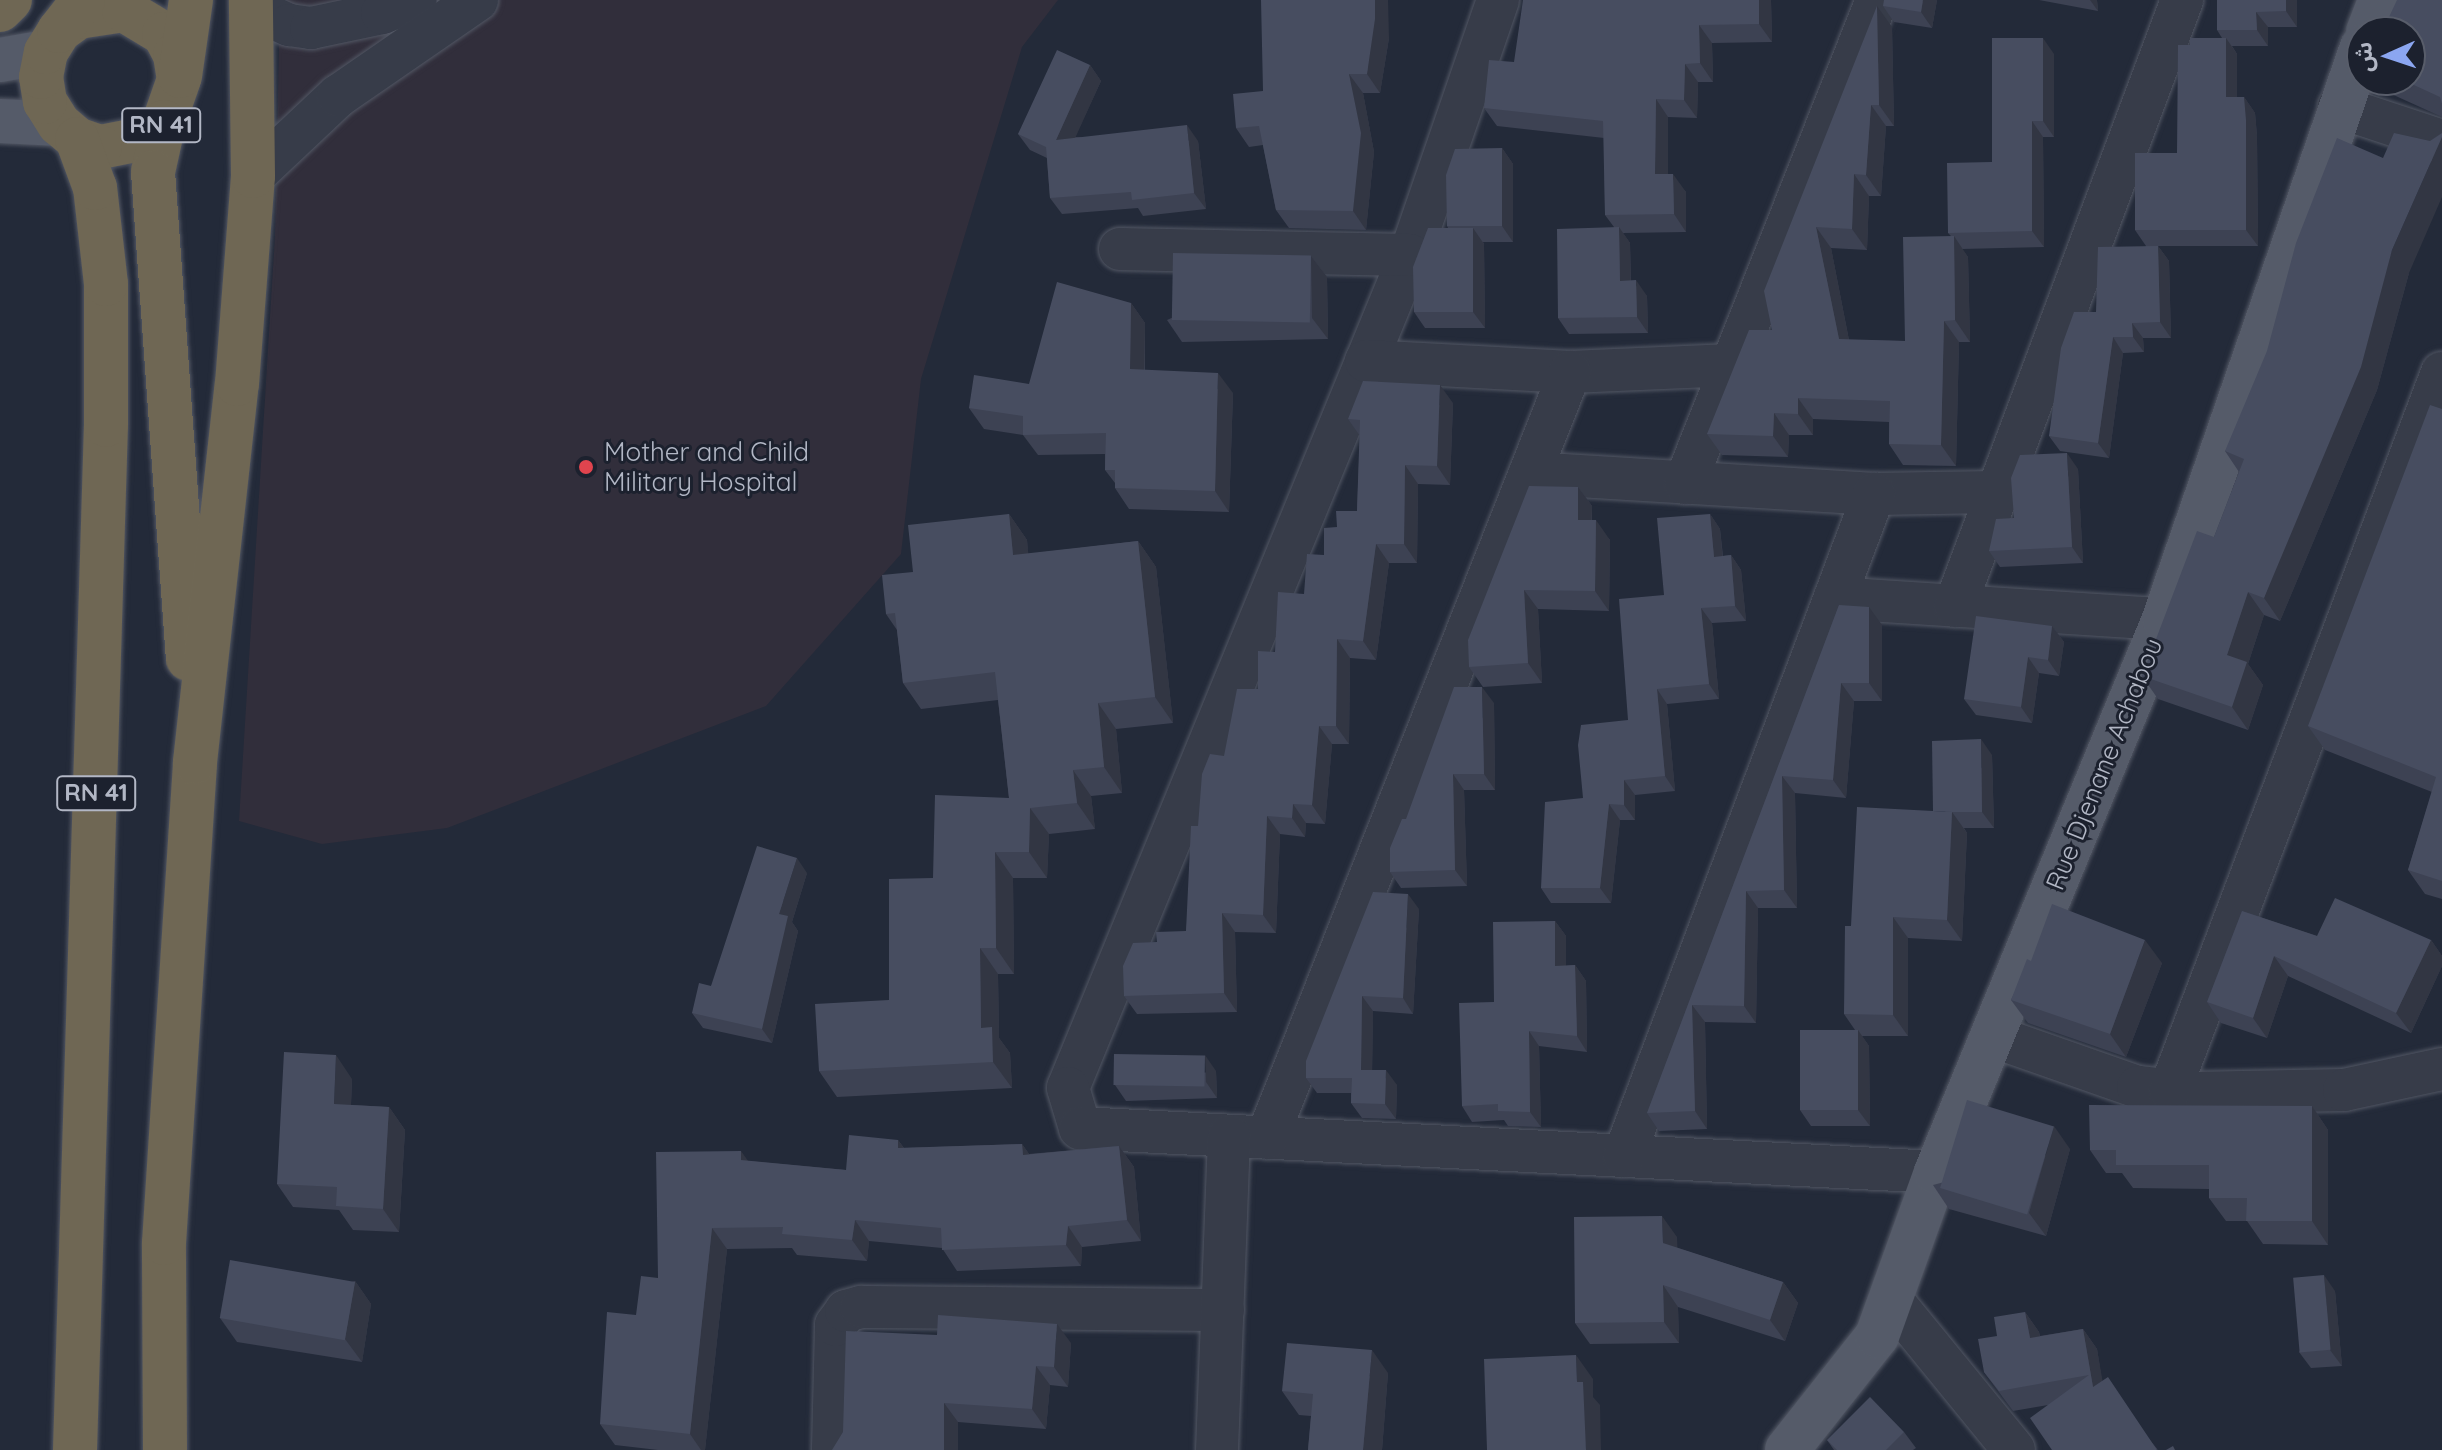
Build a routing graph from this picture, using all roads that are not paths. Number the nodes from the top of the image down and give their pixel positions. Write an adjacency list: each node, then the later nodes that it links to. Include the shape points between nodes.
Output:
1 (10, 0): 9 (highway)
2 (191, 0): 13 (highway, RN 41)
3 (477, 0): 11 (street)
4 (1498, 0): 22 (street)
5 (1877, 0): 24 (street)
6 (2182, 0): 29 (street)
7 (251, 4): 8 (street, via 289,25 311,28); 20 (highway)
8 (393, 4): 11 (street)
9 (0, 10)
10 (63, 28): 12 (main road); 13 (highway, RN 41, via 78,17 124,10 164,34); 18 (highway, RN 41, via 41,77 45,102)
11 (393, 59): 20 (street, via 315,115)
12 (0, 60)
13 (179, 79): 17 (highway, RN 41)
14 (2346, 89): 15 (main road, Rue Djenane Achabou)
15 (2339, 107): 19 (street); 33 (main road, Rue Djenane Achabou)
16 (0, 121): 18 (main road)
17 (164, 122): 18 (highway, RN 41, via 146,138 123,146 100,147); 34 (highway, RN 41, via 153,172)
18 (68, 132): 43 (highway, RN 41, via 95,188 106,284)
19 (2442, 141)
20 (253, 176): 34 (highway, via 237,384)
21 (1120, 249): 22 (street)
22 (1410, 255): 23 (street)
23 (1366, 361): 25 (street); 38 (street, via 1068,1088 1080,1128)
24 (1732, 365): 25 (street); 28 (street)
25 (1570, 372): 27 (street)
26 (2442, 373): 37 (street)
27 (1530, 473): 28 (street); 38 (street)
28 (1685, 483): 30 (street)
29 (1995, 492): 30 (street); 32 (street)
30 (1874, 494): 31 (street)
31 (1835, 598): 32 (street); 39 (street)
32 (1955, 606): 33 (street)
33 (2164, 619): 35 (main road, Rue Djenane Achabou)
34 (195, 762): 44 (highway, RN 41, via 164,1243)
35 (1992, 1036): 37 (street, via 2138,1087); 40 (main road, Rue Djenane Achabou)
36 (2442, 1069): 37 (street, via 2344,1090)
37 (2170, 1090)
38 (1248, 1137): 39 (street); 42 (street)
39 (1624, 1156): 40 (street)
40 (1936, 1172): 41 (main road, Rue Djenane Achabou)
41 (1890, 1298): 47 (main road, Rue Djenane Achabou, via 1877,1336); 48 (street)
42 (1223, 1310): 45 (street, via 846,1311 836,1325); 46 (street)
43 (75, 1450)
44 (165, 1450)
45 (833, 1450)
46 (1217, 1450)
47 (1787, 1450)
48 (2014, 1450)

